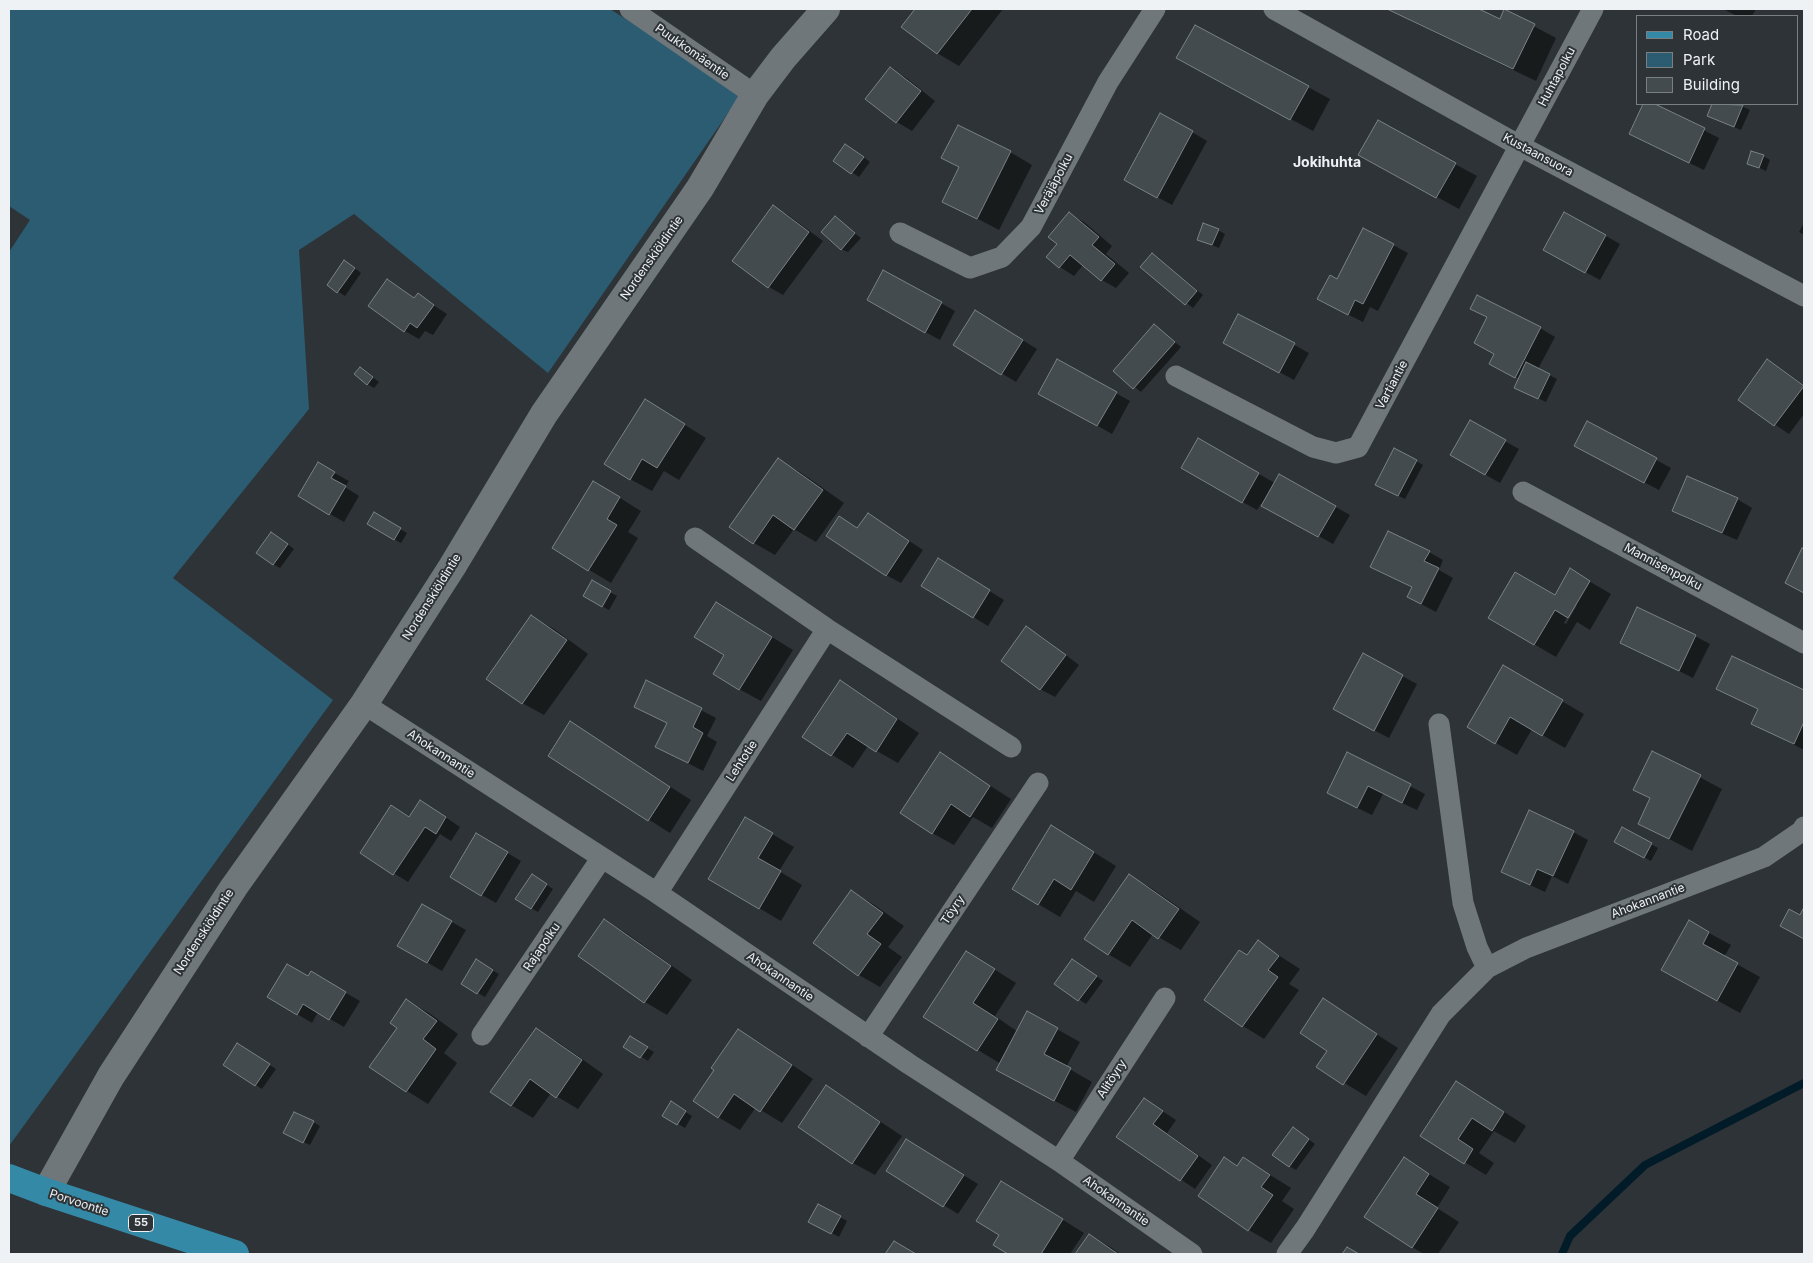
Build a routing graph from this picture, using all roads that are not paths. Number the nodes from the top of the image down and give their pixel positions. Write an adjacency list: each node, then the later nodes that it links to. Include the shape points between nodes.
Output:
1 (630, 9): 6 (street, Puukkomäentie)
2 (826, 9): 6 (main road, Nordenskiöldintie)
3 (1155, 9): 8 (street, Veräjäpolku, via 1108,82 1030,227 1002,257 970,268)
4 (1274, 9): 7 (street, Kustaansuora)
5 (1593, 9): 7 (street, Huhtapolku)
6 (755, 95): 15 (main road, Nordenskiöldintie, via 700,188 544,414 452,567)
7 (1520, 146): 9 (street, Kustaansuora); 10 (street, Vartiantie, via 1358,448 1336,453 1313,448)
8 (900, 233)
9 (1804, 296)
10 (1176, 376)
11 (1523, 492): 14 (street, Mannisenpolku)
12 (695, 538): 13 (street)
13 (827, 629): 17 (street); 21 (street, Lehtotie)
14 (1804, 643)
15 (364, 704): 20 (street, Ahokannantie); 28 (main road, Nordenskiöldintie, via 234,887 111,1076)
16 (1439, 724): 22 (street, via 1463,903)
17 (1011, 747)
18 (1038, 783): 25 (street, Töyry)
19 (1804, 827): 22 (street, Ahokannantie, via 1764,857 1526,948)
20 (601, 858): 21 (street, Ahokannantie); 24 (street, Rajapolku)
21 (657, 893): 25 (street, Ahokannantie)
22 (1487, 968): 31 (street, Ahokannantie, via 1440,1014 1306,1229)
23 (1165, 998): 26 (street, Alitöyry)
24 (482, 1035)
25 (868, 1037): 26 (street, Ahokannantie)
26 (1059, 1161): 30 (street, Ahokannantie)
27 (9, 1178): 28 (main road, Porvoontie / 55)
28 (46, 1192): 29 (main road, Porvoontie / 55)
29 (235, 1254)
30 (1192, 1254)
31 (1287, 1254)

